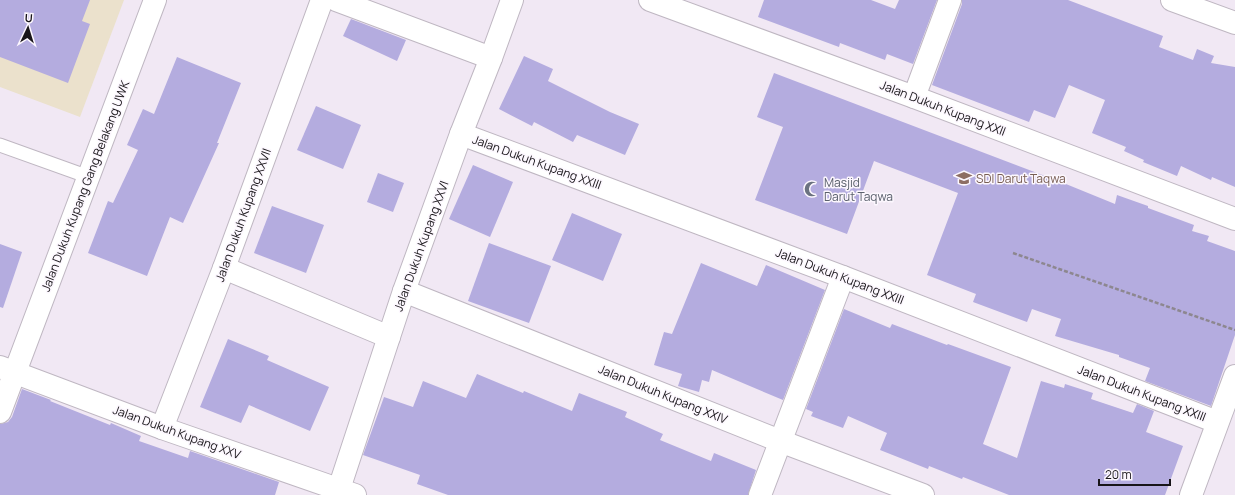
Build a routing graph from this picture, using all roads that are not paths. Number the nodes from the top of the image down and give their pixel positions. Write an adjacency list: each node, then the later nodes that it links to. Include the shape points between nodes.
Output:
1 (156, 0): 13 (street, Jalan Dukuh Kupang Gang Belakang UWK)
2 (322, 0): 15 (street, Jalan Dukuh Kupang XXVII)
3 (336, 0): 9 (street)
4 (512, 0): 9 (street, Jalan Dukuh Kupang XXVI)
5 (650, 0): 10 (street, Jalan Dukuh Kupang XXII)
6 (950, 0): 10 (street)
7 (1172, 0): 8 (street)
8 (1235, 23)
9 (491, 58): 11 (street, Jalan Dukuh Kupang XXVI)
10 (914, 97): 14 (street, Jalan Dukuh Kupang XXII)
11 (461, 134): 16 (street, Jalan Dukuh Kupang XXIII); 17 (street, Jalan Dukuh Kupang XXVI)
12 (0, 145): 13 (lane)
13 (89, 177): 19 (street, Jalan Dukuh Kupang Gang Belakang UWK)
14 (1235, 219)
15 (224, 268): 18 (street); 23 (street, Jalan Dukuh Kupang XXVII)
16 (843, 276): 22 (street, Jalan Dukuh Kupang XXIII); 24 (street)
17 (404, 291): 18 (street, Jalan Dukuh Kupang XXVI); 24 (street, Jalan Dukuh Kupang XXIV)
18 (389, 337): 25 (street, Jalan Dukuh Kupang XXVI)
19 (8, 370): 21 (street, Jalan Dukuh Kupang Gang Belakang UWK); 23 (street, Jalan Dukuh Kupang XXV)
20 (1235, 376): 22 (street)
21 (0, 412)
22 (1218, 422): 28 (street)
23 (162, 428): 25 (street, Jalan Dukuh Kupang XXV)
24 (780, 441): 26 (street); 27 (street, Jalan Dukuh Kupang XXIV)
25 (344, 493)
26 (760, 495)
27 (923, 495)
28 (1191, 495)

